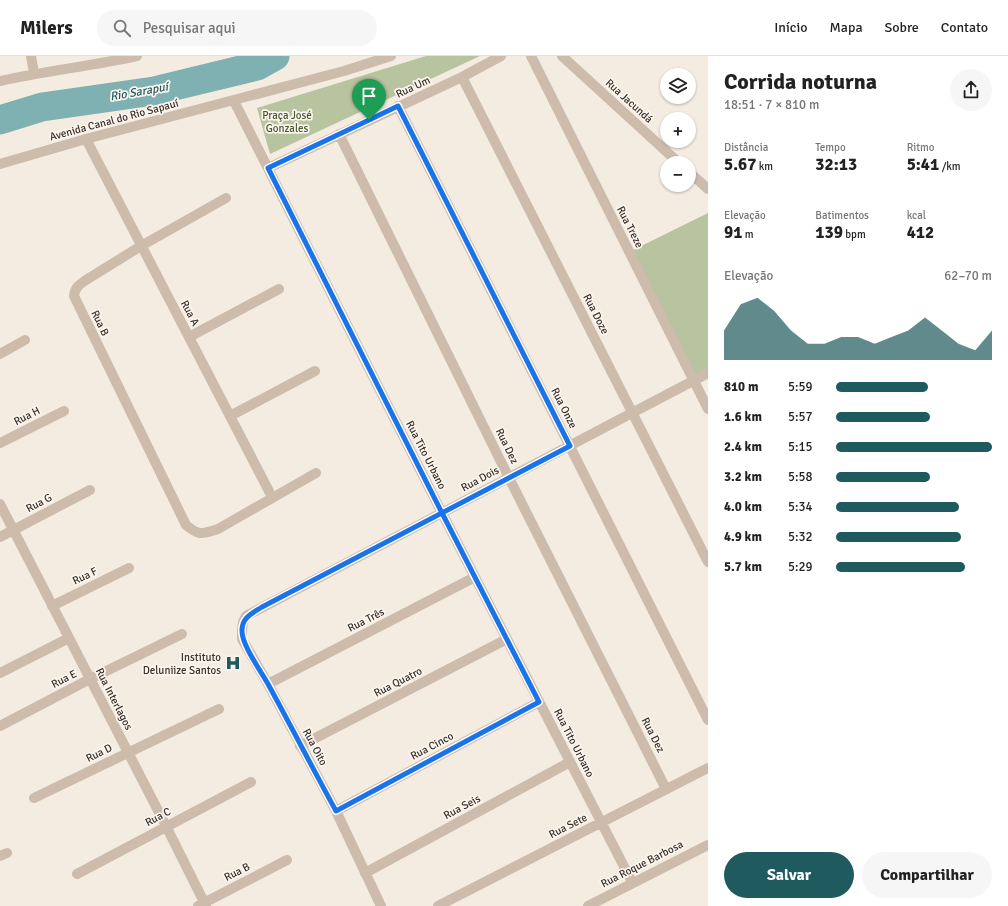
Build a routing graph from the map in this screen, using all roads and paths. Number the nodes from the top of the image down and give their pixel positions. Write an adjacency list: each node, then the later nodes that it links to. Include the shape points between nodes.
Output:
1 (31, 56): 7 (street)
2 (136, 56): 7 (street)
3 (391, 56): 10 (street, Avenida Canal do Rio Sapauí)
4 (501, 56): 8 (street, Rua Um)
5 (531, 56): 27 (street, Rua Treze)
6 (562, 56): 14 (street, Rua Jacundá)
7 (34, 74): 9 (street)
8 (462, 77): 11 (street, Rua Um); 30 (street, Rua Doze)
9 (0, 80)
10 (234, 101): 13 (street, Avenida Canal do Rio Sapauí); 16 (street, Rua Tito Urbano)
11 (398, 106): 12 (street, Rua Um); 33 (street, Rua Onze)
12 (339, 134): 16 (street, Rua Um); 35 (street, Rua Dez)
13 (86, 139): 15 (street, Avenida Canal do Rio Sapauí); 20 (street, Rua A)
14 (671, 156)
15 (0, 164)
16 (268, 168): 39 (street, Rua Tito Urbano)
17 (696, 178): 18 (street)
18 (708, 189)
19 (226, 198): 20 (street, Rua B)
20 (141, 246): 22 (street, Rua A); 37 (street, Rua B, via 86,280 78,286 74,296 186,525 199,533 218,529)
21 (279, 289): 22 (street)
22 (189, 338): 31 (street, Rua A)
23 (25, 340): 24 (street)
24 (0, 354)
25 (315, 371): 31 (street)
26 (708, 373): 27 (street, Rua Dois)
27 (694, 381): 28 (street, Rua Treze); 30 (street, Rua Dois)
28 (708, 408)
29 (64, 411): 32 (street, Rua H)
30 (632, 413): 33 (street, Rua Dois); 42 (street, Rua Doze)
31 (230, 416): 37 (street, Rua A)
32 (0, 443)
33 (570, 446): 35 (street, Rua Dois); 55 (street, Rua Onze)
34 (316, 473): 37 (street)
35 (509, 478): 39 (street, Rua Dois); 62 (street, Rua Dez)
36 (90, 490): 40 (street, Rua G)
37 (272, 497)
38 (0, 504): 40 (street, Rua Interlagos)
39 (442, 513): 44 (street, Rua Tito Urbano); 46 (street, Rua Dois)
40 (13, 530): 41 (street, Rua G); 45 (street, Rua Interlagos)
41 (0, 537)
42 (708, 562)
43 (129, 568): 45 (street, Rua F)
44 (475, 577): 49 (street, Rua Tito Urbano); 52 (street, Rua Três)
45 (52, 606): 48 (street, Rua Interlagos)
46 (262, 607): 52 (street, Rua Oito, via 246,616 242,639)
47 (182, 634): 51 (street, Rua E)
48 (69, 638): 50 (street); 51 (street, Rua Interlagos)
49 (507, 639): 53 (street, Rua Tito Urbano); 57 (street, Rua Quatro)
50 (0, 673)
51 (90, 679): 56 (street, Rua E); 58 (street, Rua Interlagos)
52 (268, 684): 57 (street, Rua Oito)
53 (539, 702): 59 (street, Rua Tito Urbano); 64 (street, Rua Cinco)
54 (219, 709): 58 (street, Rua D)
55 (708, 720)
56 (0, 726)
57 (300, 746): 64 (street, Rua Oito)
58 (128, 752): 63 (street, Rua D); 66 (street, Rua Interlagos)
59 (570, 762): 65 (street, Rua Tito Urbano); 69 (street, Rua Seis)
60 (708, 768): 62 (street, Rua Sete)
61 (251, 782): 66 (street, Rua C)
62 (666, 789): 65 (street, Rua Sete)
63 (34, 798)
64 (336, 811): 69 (street, Rua Oito)
65 (600, 823): 71 (street, Rua Tito Urbano); 74 (street, Rua Sete)
66 (166, 826): 70 (street, Rua C); 72 (street, Rua Interlagos)
67 (708, 844): 71 (street, Rua Roque Barbosa)
68 (287, 860): 72 (street, Rua B)
69 (365, 873): 73 (street, Rua Oito)
70 (77, 874)
71 (632, 882): 75 (street, Rua Roque Barbosa)
72 (203, 905)
73 (382, 906)
74 (438, 906)
75 (588, 906)

